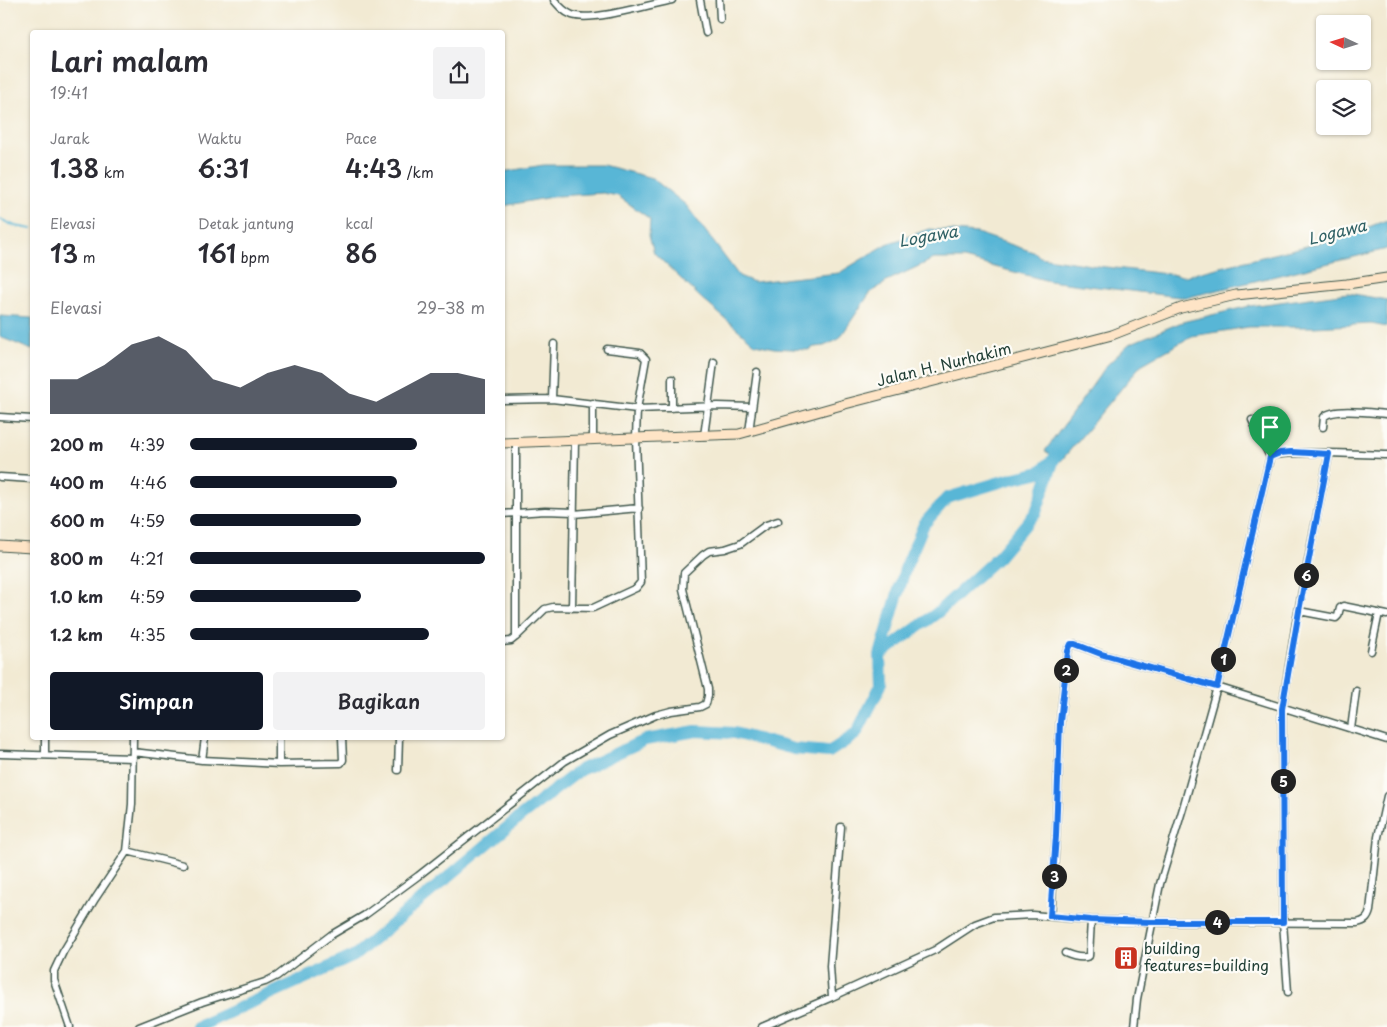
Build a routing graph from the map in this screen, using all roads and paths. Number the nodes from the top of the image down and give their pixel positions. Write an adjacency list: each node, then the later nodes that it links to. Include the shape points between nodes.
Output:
1 (554, 0): 2 (street, via 571,14 589,17)
2 (671, 0)
3 (700, 0): 6 (street)
4 (720, 0): 5 (street)
5 (720, 19)
6 (706, 33)
7 (1387, 278): 25 (main road, Jalan H. Nurhakim, via 1236,295 1181,308 1112,336 845,404)
8 (554, 344): 13 (street)
9 (607, 349): 19 (street, via 645,356)
10 (714, 362): 16 (street)
11 (758, 372): 18 (street)
12 (672, 380): 17 (street)
13 (552, 399): 14 (street); 15 (street)
14 (505, 400)
15 (593, 403): 19 (street); 29 (street)
16 (707, 406): 17 (street); 18 (street); 26 (street)
17 (672, 408): 19 (street)
18 (752, 408): 25 (street)
19 (637, 409): 27 (street)
20 (1387, 414): 24 (street, via 1329,413 1324,417)
21 (0, 416): 22 (street)
22 (30, 419)
23 (1252, 420): 34 (street)
24 (1322, 427)
25 (749, 432): 26 (main road, Jalan H. Nurhakim)
26 (704, 436): 27 (main road, Jalan H. Nurhakim)
27 (636, 438): 29 (main road, Jalan H. Nurhakim); 37 (street)
28 (575, 440): 29 (main road, Jalan H. Nurhakim); 31 (main road, Jalan H. Nurhakim); 38 (street)
29 (593, 440)
30 (505, 443): 31 (main road, Jalan H. Nurhakim)
31 (516, 443): 40 (street)
32 (1329, 454): 33 (street); 34 (street, via 1280,453); 45 (street)
33 (1387, 455)
34 (1270, 457): 51 (street)
35 (0, 477): 36 (street)
36 (30, 479)
37 (639, 508): 38 (street); 44 (street, via 640,585 593,608)
38 (574, 513): 40 (street); 44 (street)
39 (505, 514): 40 (street)
40 (515, 514): 48 (street)
41 (778, 521): 80 (street, via 766,525 740,544 709,551 684,573 683,589 708,689 706,704 656,716 610,735 564,761 418,876 277,976)
42 (0, 546): 43 (main road)
43 (30, 548)
44 (572, 608): 48 (street, via 545,609)
45 (1299, 611): 46 (street, via 1336,618 1343,606); 53 (street)
46 (1379, 613): 47 (street); 50 (street)
47 (1387, 615)
48 (516, 637): 49 (street)
49 (505, 642)
50 (1371, 652)
51 (1217, 687): 53 (street); 72 (street, via 1071,644 1060,722); 74 (street)
52 (1356, 691): 54 (street)
53 (1282, 709): 54 (street); 75 (street)
54 (1350, 728): 61 (street)
55 (45, 740): 64 (street)
56 (133, 740): 63 (street)
57 (205, 740): 65 (street)
58 (279, 740): 66 (street)
59 (342, 740): 66 (street, via 341,763)
60 (399, 740): 67 (street)
61 (1387, 740)
62 (0, 754): 64 (street)
63 (133, 755): 64 (street); 65 (street); 70 (street)
64 (45, 756)
65 (203, 760): 66 (street)
66 (279, 764)
67 (398, 770)
68 (1387, 796): 75 (street, via 1378,837 1368,918 1357,923)
69 (841, 827): 78 (street, via 830,966)
70 (127, 851): 71 (street); 79 (street, via 95,898 54,971)
71 (184, 865)
72 (1050, 916): 73 (street); 78 (street, via 1006,916 984,920 935,950)
73 (1091, 920): 74 (street); 76 (street, via 1089,956)
74 (1151, 922): 75 (street); 82 (street)
75 (1283, 922): 77 (street)
76 (1065, 954)
77 (1288, 992)
78 (832, 997): 81 (street)
79 (70, 1027)
80 (139, 1027)
81 (762, 1027)
82 (1134, 1027)

